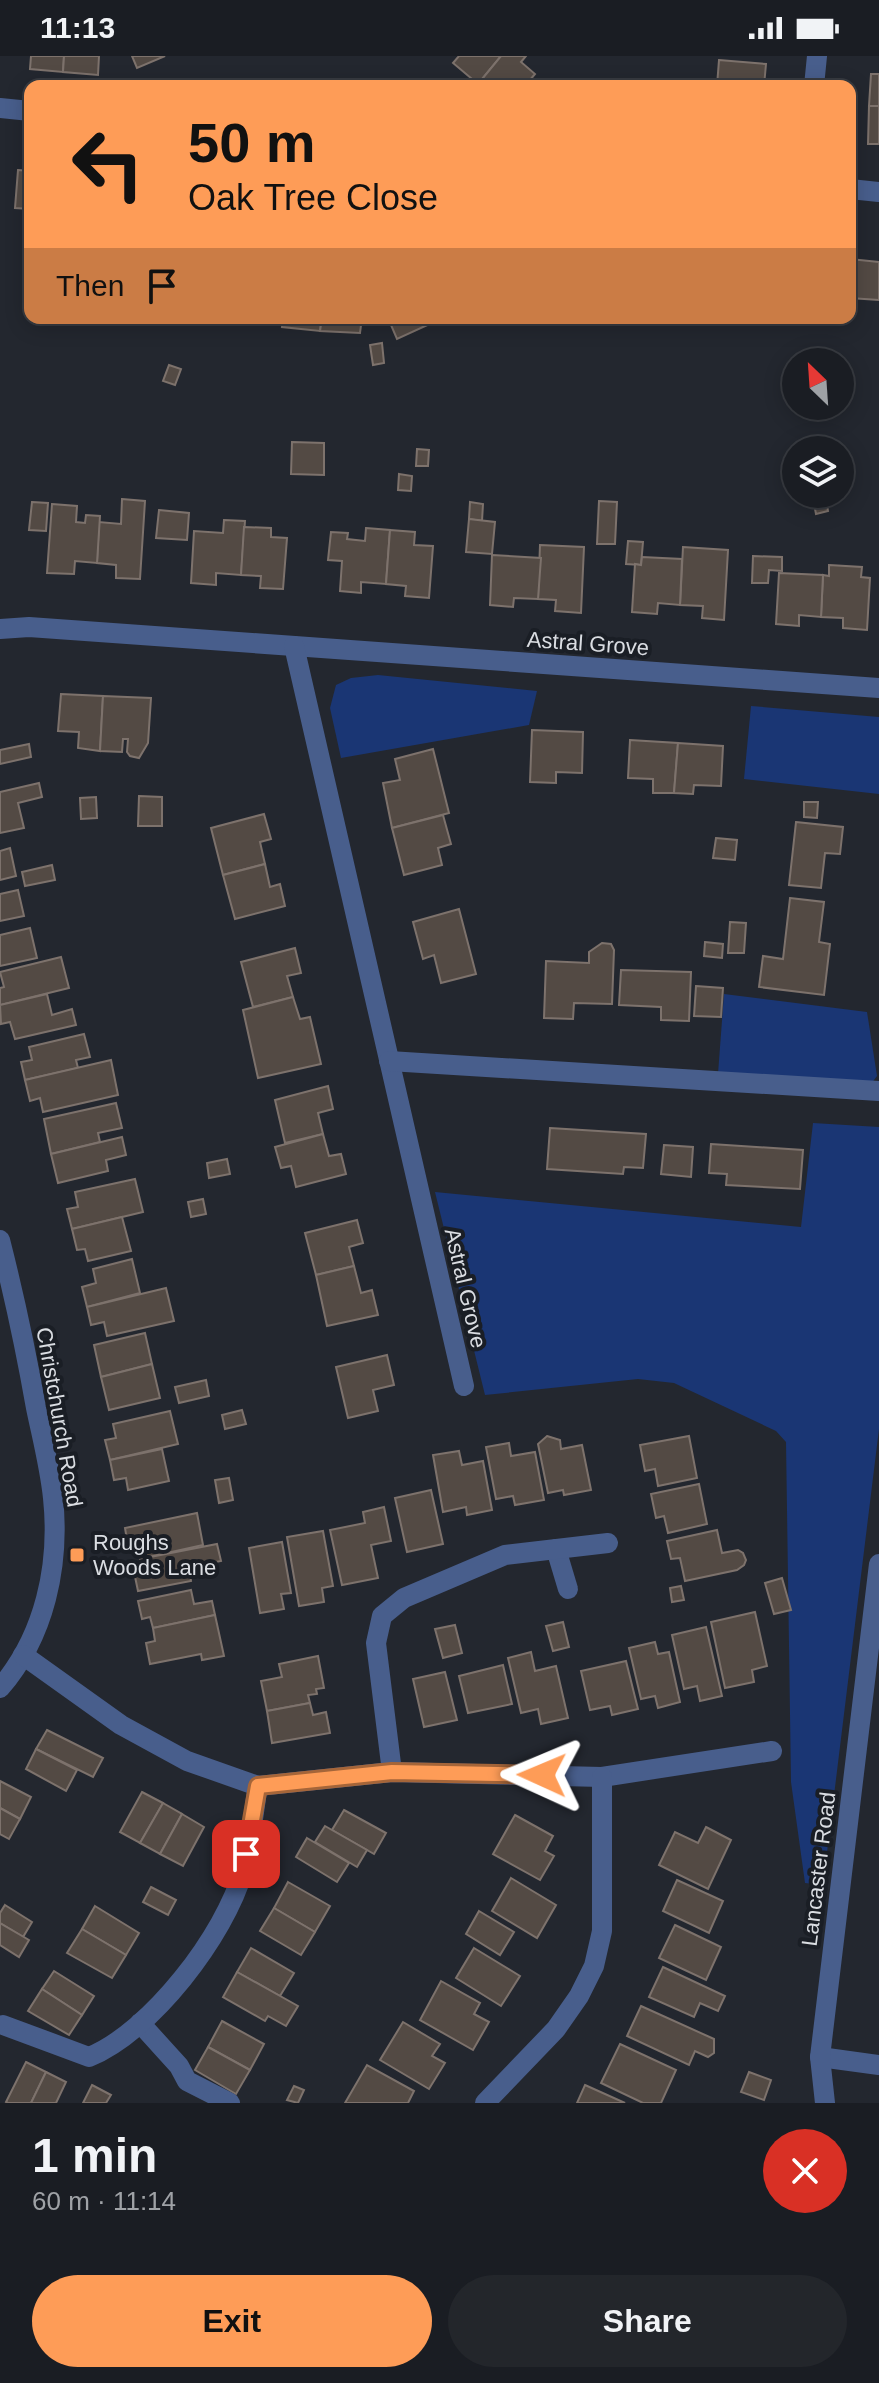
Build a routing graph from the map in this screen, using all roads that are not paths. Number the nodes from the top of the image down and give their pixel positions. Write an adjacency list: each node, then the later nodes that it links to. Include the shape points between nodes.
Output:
1 (817, 56): 2 (street)
2 (815, 80)
3 (0, 108): 4 (street)
4 (24, 110)
5 (856, 190): 6 (street)
6 (879, 192)
7 (0, 629): 8 (street, Astral Grove)
8 (294, 646): 9 (street, Astral Grove); 10 (street, Astral Grove)
9 (879, 688)
10 (389, 1061): 11 (street); 13 (street, Astral Grove)
11 (879, 1091)
12 (0, 1240): 18 (street, Christchurch Road, via 53,1498 52,1574 41,1618)
13 (464, 1386)
14 (608, 1543): 15 (street)
15 (556, 1549): 17 (street); 22 (street, via 505,1555 404,1598 382,1616 376,1643)
16 (879, 1564): 20 (street, Lancaster Road)
17 (568, 1589)
18 (23, 1655): 19 (street, Christchurch Road); 24 (street, via 121,1725 187,1761)
19 (0, 1688)
20 (872, 1689): 27 (street, Lancaster Road)
21 (772, 1751): 23 (street)
22 (392, 1772): 23 (street); 24 (street)
23 (602, 1777): 30 (street, via 602,1931 594,1966 556,2029)
24 (258, 1786): 25 (street, via 244,1871 228,1912 206,1949)
25 (140, 2023): 26 (street, via 89,2057); 29 (street, via 187,2081)
26 (3, 2025)
27 (820, 2057): 28 (street); 31 (street, Lancaster Road)
28 (879, 2065)
29 (230, 2103)
30 (485, 2103)
31 (825, 2103)

